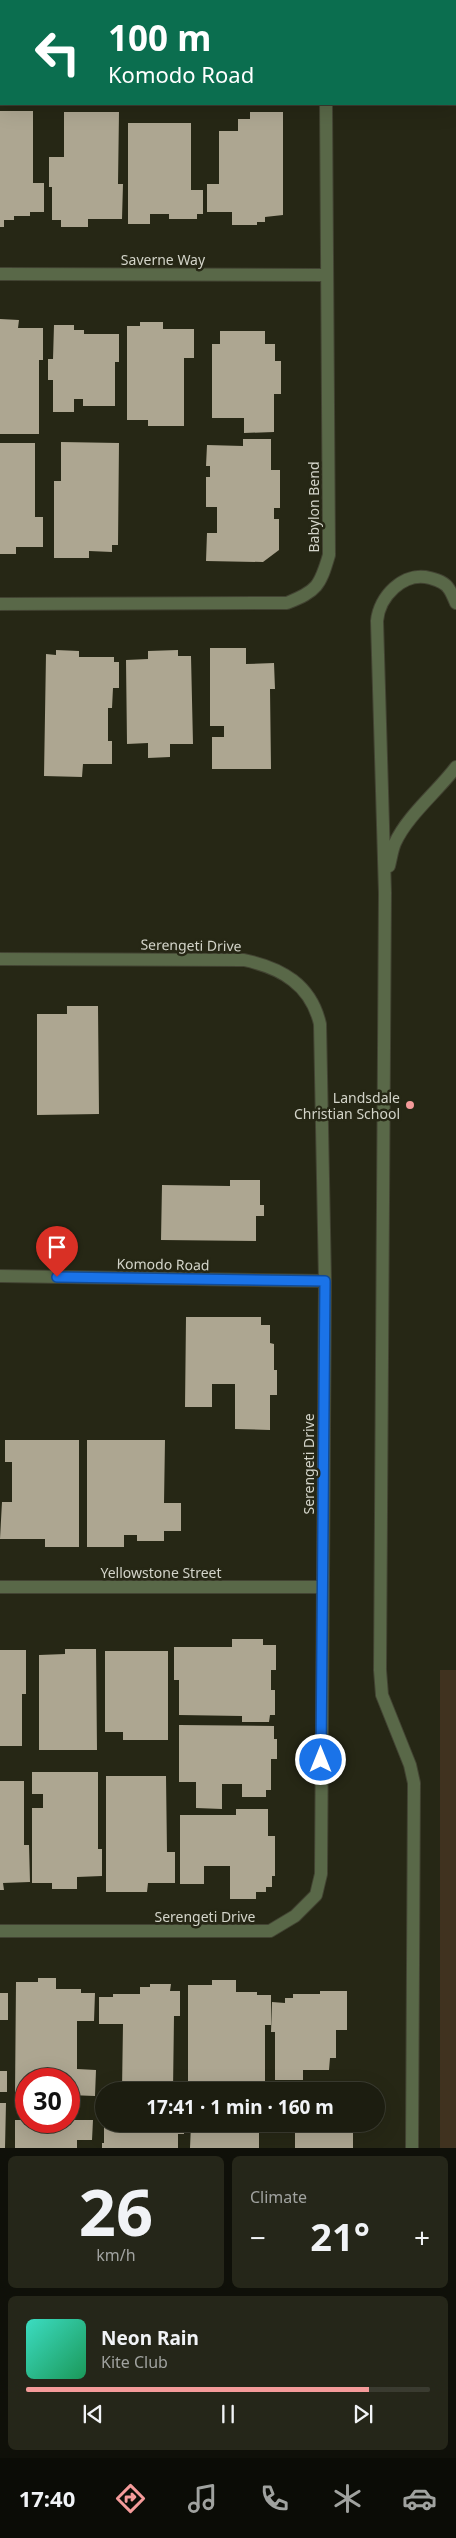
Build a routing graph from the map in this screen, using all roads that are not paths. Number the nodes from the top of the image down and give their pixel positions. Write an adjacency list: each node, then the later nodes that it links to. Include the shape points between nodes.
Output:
1 (326, 105): 3 (street, Babylon Bend)
2 (0, 274): 3 (street, Saverne Way)
3 (326, 275): 5 (street, Babylon Bend, via 329,556 322,580 307,595 287,603)
4 (456, 603): 7 (street, via 449,588 439,580 414,577 403,581 384,598 378,609)
5 (0, 604)
6 (456, 767): 7 (street, via 398,836)
7 (385, 893): 14 (street, via 380,1670 382,1695 410,1764 414,1783)
8 (0, 959): 10 (street, Serengeti Drive, via 244,960 278,970 306,993 316,1007 320,1024)
9 (0, 1276): 10 (street, Komodo Road)
10 (325, 1281): 12 (street, Serengeti Drive)
11 (0, 1587): 12 (street, Yellowstone Street)
12 (322, 1587): 13 (street, Serengeti Drive, via 321,1874 316,1895 295,1916 270,1931)
13 (0, 1931)
14 (412, 2148)

